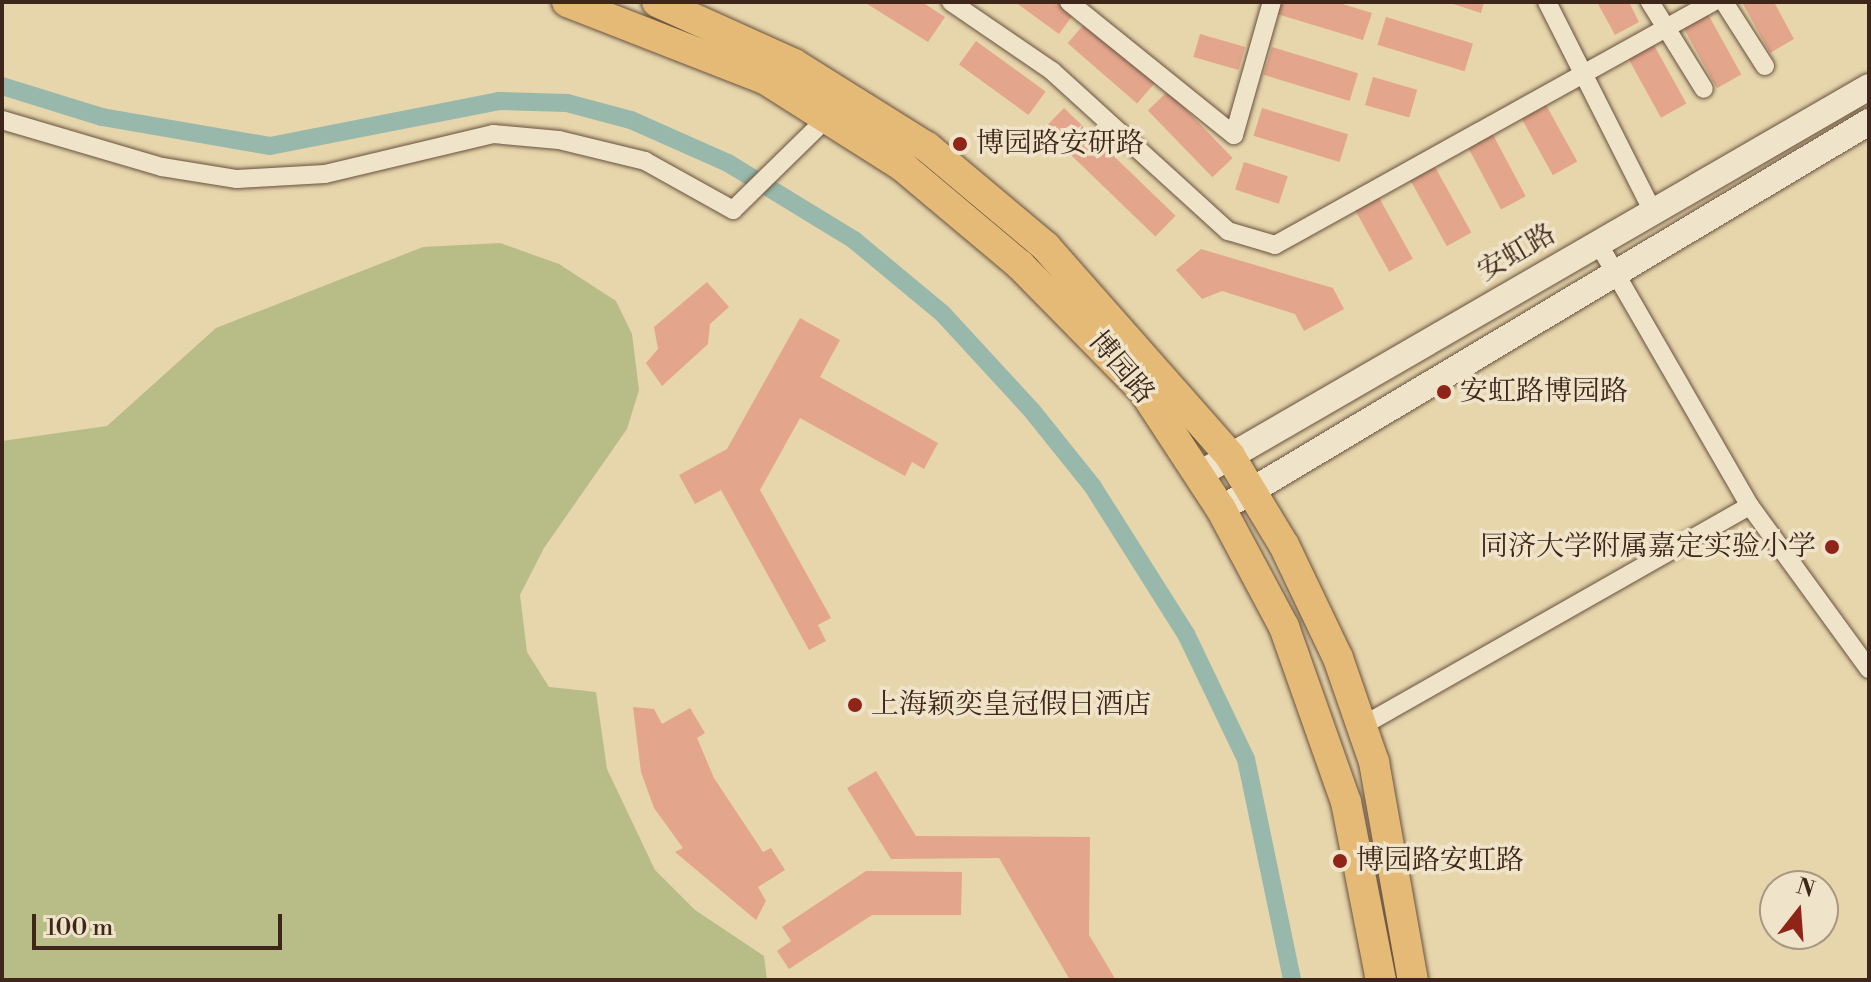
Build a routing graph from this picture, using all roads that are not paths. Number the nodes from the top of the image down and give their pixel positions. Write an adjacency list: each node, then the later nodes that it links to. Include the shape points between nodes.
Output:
1 (567, 2): 15 (main road, 博园路, via 631,21 765,79)
2 (657, 2): 21 (main road, 博园路, via 794,64 927,147 1046,247)
3 (1069, 2): 4 (street, via 1234,135)
4 (1272, 2)
5 (1547, 2): 12 (street)
6 (1650, 2): 10 (street)
7 (1713, 2): 10 (street)
8 (1724, 2): 11 (street)
9 (956, 3): 12 (street, via 1052,71 1228,231 1275,245)
10 (1665, 26): 12 (street); 14 (street)
11 (1765, 66)
12 (1582, 73): 18 (street)
13 (1869, 87): 18 (main road, 安虹路)
14 (1704, 89)
15 (827, 118): 16 (street, via 733,210 645,161 546,139 493,134 325,174 237,179 162,167); 22 (main road, 博园路, via 967,217 1095,334 1143,390)
16 (2, 120)
17 (1869, 122): 20 (main road)
18 (1653, 212): 19 (main road, 安虹路)
19 (1598, 243): 20 (street); 21 (main road, 安虹路)
20 (1616, 273): 23 (main road); 24 (street)
21 (1230, 456): 22 (main road, 安虹路); 23 (main road, 博园路)
22 (1198, 475): 25 (main road, 博园路)
23 (1251, 491): 25 (main road); 27 (main road, 博园路, via 1338,658)
24 (1750, 506): 26 (street); 27 (street)
25 (1221, 509): 28 (main road, 博园路, via 1284,627 1320,719 1359,857)
26 (1869, 669)
27 (1362, 726): 29 (main road, 博园路)
28 (1381, 980)
29 (1413, 980)

